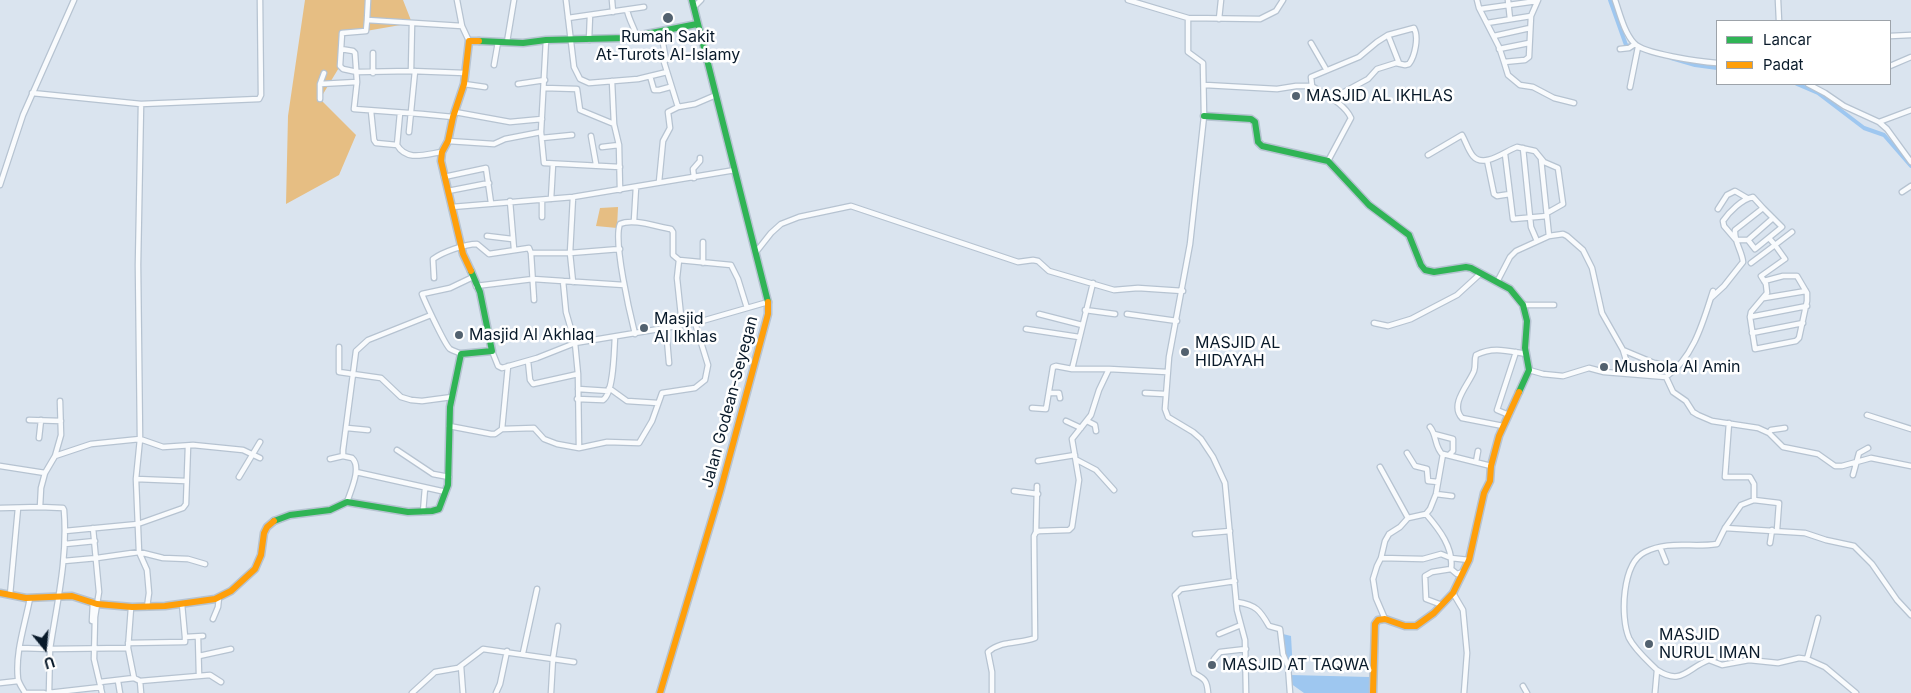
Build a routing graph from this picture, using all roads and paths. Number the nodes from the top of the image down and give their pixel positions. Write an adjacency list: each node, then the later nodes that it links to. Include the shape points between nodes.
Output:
1 (74, 0): 84 (street)
2 (260, 0): 89 (street, via 260,98)
3 (368, 0): 29 (street)
4 (457, 0): 34 (street)
5 (514, 0): 47 (street)
6 (566, 0): 25 (street)
7 (612, 0): 22 (street)
8 (692, 0): 19 (street, Jalan Godean-Seyegan)
9 (702, 0): 19 (street)
10 (1128, 0): 26 (street)
11 (1221, 0): 27 (street)
12 (1283, 0): 27 (street, via 1276,11 1260,19)
13 (1477, 0): 20 (street)
14 (1538, 0): 17 (street); 24 (street)
15 (1615, 0): 50 (street)
16 (1778, 0): 30 (street)
17 (1508, 3): 20 (street); 28 (street)
18 (644, 7): 21 (street)
19 (694, 8): 33 (street, Jalan Godean-Seyegan)
20 (1480, 9): 32 (street)
21 (627, 10): 22 (street); 39 (street)
22 (613, 12): 23 (street)
23 (590, 15): 25 (street); 44 (street)
24 (1531, 16): 28 (street); 35 (street)
25 (568, 18): 43 (street)
26 (1188, 18): 27 (street); 77 (street, via 1187,50 1203,63)
27 (1219, 19)
28 (1510, 19): 32 (street)
29 (367, 20): 31 (street); 51 (street, via 366,31 342,33)
30 (1779, 20)
31 (412, 23): 34 (street); 62 (street)
32 (1487, 23): 40 (street)
33 (697, 24): 36 (street); 85 (street, Jalan Godean-Seyegan)
34 (462, 26): 45 (street)
35 (1530, 28): 40 (street); 49 (street)
36 (661, 32): 39 (street); 64 (street)
37 (1388, 35): 57 (street); 57 (street, via 1412,27 1415,30 1412,60 1405,65); 61 (street, via 1359,57)
38 (1911, 35): 41 (street)
39 (636, 36): 44 (street)
40 (1494, 36): 52 (street)
41 (1891, 36)
42 (546, 40): 43 (street); 47 (street); 70 (street)
43 (572, 40): 44 (street); 69 (street, via 574,67)
44 (589, 40)
45 (469, 41): 46 (street); 67 (street)
46 (498, 42): 47 (street); 59 (street)
47 (507, 42)
48 (1311, 43): 61 (street)
49 (1530, 43): 52 (street); 56 (street, via 1528,58)
50 (1635, 47): 53 (street); 58 (street); 80 (street)
51 (341, 49): 63 (street, via 354,52); 63 (street, via 341,68)
52 (1499, 49): 56 (street)
53 (1620, 49)
54 (373, 53): 66 (street)
55 (1911, 57): 60 (street)
56 (1504, 62): 88 (street, via 1508,75 1520,85)
57 (1399, 63): 87 (street, via 1377,69 1365,81)
58 (1716, 63)
59 (494, 65)
60 (1891, 66)
61 (1326, 70): 78 (street, via 1311,77)
62 (413, 71): 66 (street); 67 (street); 94 (street)
63 (357, 72): 66 (street); 72 (street)
64 (667, 72): 68 (street); 79 (street)
65 (324, 73): 73 (street)
66 (373, 73)
67 (465, 74): 74 (street)
68 (650, 76): 71 (street); 79 (street, via 654,90)
69 (580, 79): 71 (street, via 588,83); 83 (street)
70 (544, 80): 75 (street); 82 (street)
71 (612, 81): 99 (street)
72 (357, 82): 73 (street); 92 (street, via 354,110)
73 (320, 84): 86 (street)
74 (464, 84): 81 (street); 95 (street)
75 (518, 84)
76 (1810, 85): 98 (street, via 1844,106)
77 (1204, 86): 78 (street, via 1277,89); 96 (street)
78 (1312, 86): 87 (street)
79 (670, 87): 90 (street)
80 (1630, 87)
81 (486, 88)
82 (544, 88): 83 (street); 97 (street)
83 (577, 89): 99 (street, via 580,110)
84 (32, 93): 89 (street); 126 (street)
85 (716, 95): 90 (street); 121 (street, Jalan Godean-Seyegan)
86 (320, 99)
87 (1331, 99): 116 (street, via 1344,107 1351,118)
88 (1574, 103)
89 (141, 104): 257 (street, via 138,265)
90 (678, 108): 124 (street, via 668,112 670,128 663,141)
91 (1911, 110): 98 (street)
92 (371, 111): 93 (street); 106 (street, via 374,142)
93 (400, 113): 94 (street); 106 (street)
94 (410, 113): 95 (street); 100 (street)
95 (454, 115): 97 (street, via 510,122); 105 (street)
96 (1204, 116): 116 (street, via 1251,119 1255,122 1257,140 1262,146); 177 (street)
97 (542, 119): 101 (street)
98 (1880, 122): 117 (street)
99 (614, 124): 107 (street)
100 (409, 132)
101 (541, 132): 104 (street); 105 (street, via 494,144)
102 (572, 135): 104 (street)
103 (591, 136): 119 (street)
104 (542, 138): 118 (street, via 543,161)
105 (448, 141): 110 (street)
106 (397, 145): 110 (street, via 407,155)
107 (619, 145): 108 (street); 120 (street)
108 (602, 147)
109 (1522, 148): 111 (street); 114 (street, via 1535,152); 144 (street)
110 (442, 152): 122 (street)
111 (1505, 154): 115 (street); 132 (street)
112 (1428, 155): 115 (street, via 1462,135 1475,158)
113 (700, 158): 123 (street, via 693,169)
114 (1540, 159): 142 (street); 142 (street, via 1558,168 1564,202)
115 (1486, 160): 132 (street, via 1494,194)
116 (1328, 161): 166 (street, via 1369,204 1409,235 1425,270 1434,272 1466,267)
117 (1911, 162)
118 (553, 164): 119 (street); 135 (street)
119 (596, 164): 120 (street)
120 (620, 167): 129 (street)
121 (735, 170): 123 (street); 162 (street, Jalan Godean-Seyegan)
122 (444, 177): 125 (street, via 485,168); 130 (street)
123 (694, 178): 124 (street)
124 (659, 182): 128 (street)
125 (489, 183): 130 (street); 138 (street)
126 (0, 185)
127 (1911, 186): 131 (street)
128 (636, 187): 129 (street); 146 (street)
129 (620, 190): 133 (street)
130 (448, 191): 139 (street)
131 (1902, 192)
132 (1510, 194): 144 (street, via 1513,219)
133 (573, 197): 135 (street); 161 (street)
134 (1747, 198): 140 (street, via 1753,197); 141 (street, via 1735,192 1727,195); 152 (street, via 1723,221)
135 (551, 199): 136 (street)
136 (542, 200): 137 (street); 143 (street)
137 (510, 201): 138 (street); 151 (street)
138 (491, 203): 139 (street)
139 (452, 207): 156 (street)
140 (1763, 208): 145 (street); 152 (street, via 1735,230)
141 (1718, 209)
142 (1547, 215): 144 (street); 149 (street)
143 (542, 217)
144 (1530, 218): 154 (street)
145 (1773, 218): 150 (street, via 1782,228); 153 (street)
146 (634, 221): 159 (street, via 619,226); 163 (street, via 672,229 673,255)
147 (1792, 232): 157 (street)
148 (487, 236): 151 (street)
149 (1549, 236): 154 (street); 208 (street, via 1566,235 1584,252 1593,271 1602,312)
150 (1769, 238): 153 (street, via 1755,249); 157 (street)
151 (512, 239): 158 (street)
152 (1736, 240): 153 (street); 180 (street, via 1743,262)
153 (1748, 240)
154 (1537, 241): 172 (street, via 1514,253)
155 (703, 242): 164 (street)
156 (461, 246): 158 (street, via 477,244 489,254); 167 (street); 168 (street, via 433,258)
157 (1775, 246): 165 (street); 173 (street, via 1785,259 1761,276)
158 (514, 249): 160 (street, via 529,248)
159 (620, 249): 161 (street); 175 (street)
160 (531, 253): 161 (street); 169 (street)
161 (570, 253): 171 (street)
162 (755, 253): 174 (street, via 781,224 851,206 1018,262 1035,260 1049,271); 183 (street, Jalan Godean-Seyegan)
163 (679, 260): 164 (street); 199 (street, via 677,278)
164 (703, 263): 187 (street, via 731,265)
165 (1751, 263)
166 (1480, 274): 172 (street); 196 (street, via 1457,295 1411,319 1388,326)
167 (473, 277): 176 (street); 192 (street, via 450,288 422,294)
168 (434, 278)
169 (533, 278): 170 (street); 176 (street); 182 (street)
170 (563, 281): 171 (street); 206 (street, via 566,312)
171 (573, 282): 175 (street)
172 (1497, 282): 184 (street, via 1516,294)
173 (1764, 282): 179 (street, via 1783,276 1797,276); 181 (street, via 1767,293)
174 (1093, 283): 177 (street, via 1119,290); 188 (street)
175 (624, 285): 203 (street)
176 (476, 286): 209 (street)
177 (1183, 291): 194 (street)
178 (1713, 291): 180 (street)
179 (1806, 291): 181 (street); 186 (street)
180 (1711, 298): 220 (street, via 1694,345)
181 (1764, 298): 193 (street)
182 (534, 300)
183 (768, 302): 187 (street); 381 (street, Jalan Godean-Seyegan, via 768,319 731,454)
184 (1523, 305): 185 (street); 212 (street, via 1527,321)
185 (1554, 306)
186 (1806, 306): 193 (street); 197 (street)
187 (747, 308): 195 (street)
188 (1085, 310): 190 (street); 198 (street)
189 (1039, 314): 198 (street)
190 (1115, 314)
191 (1128, 314): 194 (street)
192 (431, 315): 211 (street, via 449,348); 221 (street, via 368,340 356,352)
193 (1750, 317): 202 (street)
194 (1177, 320): 219 (street)
195 (695, 323): 199 (street); 234 (street, via 708,365 705,380 695,388 664,392)
196 (1374, 323)
197 (1803, 323): 202 (street); 202 (street, via 1796,341 1778,346 1755,349)
198 (1082, 324): 205 (street)
199 (682, 325): 200 (street)
200 (666, 328): 203 (street); 214 (street)
201 (1026, 329): 205 (street)
202 (1752, 332)
203 (635, 334): 204 (street)
204 (615, 337): 206 (street); 226 (street)
205 (1079, 337): 216 (street)
206 (575, 343): 213 (street); 223 (street)
207 (339, 347): 221 (street, via 338,371)
208 (1623, 350): 220 (street, via 1654,363 1668,365); 222 (street)
209 (492, 351): 211 (street); 215 (street, via 499,367)
210 (1516, 352): 212 (street); 236 (street, via 1497,410); 245 (street, via 1502,348 1476,355 1474,370 1458,405 1462,418)
211 (461, 354): 230 (street)
212 (1526, 354): 218 (street)
213 (528, 361): 215 (street); 223 (street, via 533,384)
214 (669, 363)
215 (508, 366): 250 (street)
216 (1072, 369): 217 (street); 227 (street, via 1053,367)
217 (1109, 369): 219 (street); 242 (street)
218 (1529, 370): 222 (street, via 1563,376 1589,368); 236 (street)
219 (1167, 372): 229 (street)
220 (1672, 372): 224 (street)
221 (352, 373): 230 (street, via 381,378 401,397 410,400); 247 (street)
222 (1630, 373): 224 (street)
223 (578, 374): 225 (street)
224 (1666, 377): 243 (street, via 1671,390 1694,412 1712,421)
225 (578, 389): 226 (street); 232 (street)
226 (609, 390): 232 (street, via 603,400); 234 (street, via 627,400)
227 (1049, 393): 231 (street, via 1059,393); 235 (street, via 1046,409)
228 (1145, 394): 229 (street)
229 (1165, 394): 309 (street, via 1166,415 1197,435 1219,470 1226,489)
230 (452, 396): 244 (street)
231 (1060, 398)
232 (577, 399): 260 (street)
233 (60, 401): 240 (street)
234 (658, 404): 260 (street, via 639,443 607,442)
235 (1032, 408)
236 (1509, 415): 245 (street)
237 (1867, 415): 251 (street)
238 (30, 420): 239 (street)
239 (41, 420): 240 (street); 256 (street)
240 (61, 421): 268 (street)
241 (1066, 421): 248 (street)
242 (1087, 421): 248 (street); 253 (street, via 1095,425)
243 (1729, 422): 254 (street); 296 (street, via 1725,477 1750,477 1754,484)
244 (449, 426): 250 (street, via 491,434); 284 (street)
245 (1503, 426): 277 (street)
246 (1430, 427): 255 (street)
247 (347, 428): 252 (street); 269 (street)
248 (1081, 428): 270 (street, via 1072,440)
249 (1785, 428): 254 (street)
250 (502, 429): 260 (street, via 534,428 544,439)
251 (1911, 429)
252 (368, 430)
253 (1096, 431)
254 (1769, 433): 274 (street, via 1784,447 1818,454 1835,466)
255 (1434, 434): 266 (street, via 1436,446); 267 (street, via 1453,439 1453,451)
256 (39, 438)
257 (140, 439): 259 (street, via 162,447); 268 (street, via 91,444); 285 (street)
258 (260, 442): 264 (street)
259 (188, 446): 264 (street, via 220,446); 286 (street)
260 (579, 448)
261 (1868, 448): 274 (street, via 1861,451)
262 (396, 450): 284 (street, via 434,474)
263 (1478, 451): 275 (street)
264 (252, 454): 271 (street); 283 (street)
265 (1408, 454): 287 (street, via 1415,466 1428,470 1428,480)
266 (1443, 455): 267 (street); 287 (street)
267 (1449, 455): 275 (street)
268 (55, 456): 281 (street)
269 (343, 456): 272 (street); 280 (street, via 354,459)
270 (1076, 457): 273 (street, via 1058,456); 290 (street, via 1096,470); 310 (street, via 1079,489 1072,528)
271 (260, 458)
272 (330, 459)
273 (1038, 461)
274 (1856, 461): 278 (street, via 1871,458); 282 (street)
275 (1476, 462): 277 (street)
276 (0, 466): 281 (street)
277 (1491, 466): 320 (street)
278 (1911, 466)
279 (1380, 467): 303 (street)
280 (356, 472): 289 (street); 297 (street)
281 (45, 473): 300 (street)
282 (1853, 474)
283 (239, 477)
284 (449, 477): 292 (street)
285 (136, 479): 286 (street); 304 (street)
286 (186, 481): 304 (street, via 186,504 183,508)
287 (1438, 482): 294 (street)
288 (1038, 486): 293 (street)
289 (425, 488): 292 (street); 301 (street)
290 (1114, 490)
291 (1014, 491): 293 (street)
292 (446, 492): 301 (street, via 439,509)
293 (1038, 494): 310 (street)
294 (1436, 494): 295 (street); 302 (street)
295 (1452, 496)
296 (1754, 500): 306 (street, via 1741,505); 308 (street, via 1779,503)
297 (347, 502): 301 (street); 332 (street, via 336,508 292,513 270,523 263,535 257,569)
298 (0, 508): 299 (street)
299 (18, 508): 300 (street); 330 (street)
300 (40, 508): 307 (street, via 64,509)
301 (423, 512)
302 (1426, 514): 303 (street); 319 (street, via 1443,536)
303 (1408, 518): 318 (street, via 1388,534)
304 (138, 524): 305 (street); 316 (street)
305 (93, 528): 307 (street); 312 (street)
306 (1725, 528): 308 (street); 315 (street, via 1715,545)
307 (66, 530): 314 (street)
308 (1775, 530): 313 (street); 340 (street, via 1805,533 1854,546)
309 (1230, 531): 311 (street); 326 (street)
310 (1036, 532): 382 (street, via 1035,638 1004,643 988,652)
311 (1195, 534)
312 (94, 541): 314 (street); 317 (street)
313 (1770, 543)
314 (65, 544): 321 (street)
315 (1660, 547): 322 (street); 362 (street, via 1640,555 1632,564 1627,577 1625,610 1630,640)
316 (139, 552): 317 (street); 323 (street); 338 (street, via 147,570)
317 (96, 558): 321 (street); 335 (street, via 99,592)
318 (1381, 558): 319 (street, via 1423,559 1441,554); 343 (street, via 1373,579 1376,598)
319 (1451, 558): 320 (street); 324 (street)
320 (1469, 560): 325 (street)
321 (64, 561): 331 (street)
322 (1666, 562)
323 (205, 564)
324 (1451, 569): 325 (street, via 1457,574); 337 (street, via 1425,576 1426,600)
325 (1463, 572): 328 (street)
326 (1235, 581): 334 (street); 383 (street, via 1181,590 1175,595 1194,672 1203,677)
327 (537, 589): 355 (street)
328 (1453, 593): 337 (street); 387 (street, via 1463,610 1467,652)
329 (0, 594): 330 (street)
330 (10, 595): 333 (street)
331 (59, 597): 333 (street); 335 (street, via 74,596); 350 (street)
332 (219, 597): 336 (street); 342 (street)
333 (30, 598): 349 (street)
334 (1237, 602): 345 (street); 385 (street, via 1251,605 1260,611 1269,626 1282,632)
335 (95, 604): 339 (street); 351 (street)
336 (182, 604): 338 (street); 347 (street)
337 (1442, 605): 343 (street, via 1416,626)
338 (147, 607): 339 (street)
339 (131, 608): 348 (street)
340 (1911, 615)
341 (1818, 618): 359 (street)
342 (213, 619)
343 (1385, 619): 386 (street, via 1378,620 1374,626)
344 (558, 626): 357 (street)
345 (1241, 626): 346 (street); 353 (street)
346 (1219, 634)
347 (185, 642): 348 (street); 356 (street, via 201,636)
348 (128, 645): 351 (street); 364 (street)
349 (20, 648): 350 (street); 365 (street)
350 (50, 649): 351 (street); 373 (street)
351 (93, 649): 370 (street, via 93,670)
352 (231, 649): 356 (street)
353 (1246, 649): 358 (street, via 1220,652); 384 (street)
354 (507, 652): 355 (street); 361 (street, via 483,649); 379 (street)
355 (523, 653): 357 (street)
356 (199, 656): 363 (street)
357 (553, 658): 360 (street); 380 (street)
358 (1214, 658)
359 (1807, 659): 362 (street, via 1778,663 1749,660 1722,665 1709,660 1675,677); 390 (street, via 1825,667)
360 (574, 662)
361 (461, 666): 377 (street, via 435,672); 378 (street)
362 (1657, 670): 389 (street)
363 (199, 676): 367 (street); 368 (street, via 210,675)
364 (134, 678): 366 (street); 367 (street)
365 (18, 681): 369 (street); 372 (street)
366 (118, 681): 370 (street); 375 (street)
367 (140, 681): 376 (street)
368 (221, 682)
369 (0, 683)
370 (100, 685): 373 (street); 374 (street)
371 (1523, 686): 388 (street)
372 (26, 693): 373 (street)
373 (47, 693)
374 (101, 693)
375 (120, 693)
376 (141, 693)
377 (412, 693)
378 (463, 693)
379 (496, 693)
380 (551, 693)
381 (660, 693)
382 (992, 693)
383 (1208, 693)
384 (1246, 693)
385 (1290, 693)
386 (1373, 693)
387 (1464, 693)
388 (1527, 693)
389 (1655, 693)
390 (1856, 693)

